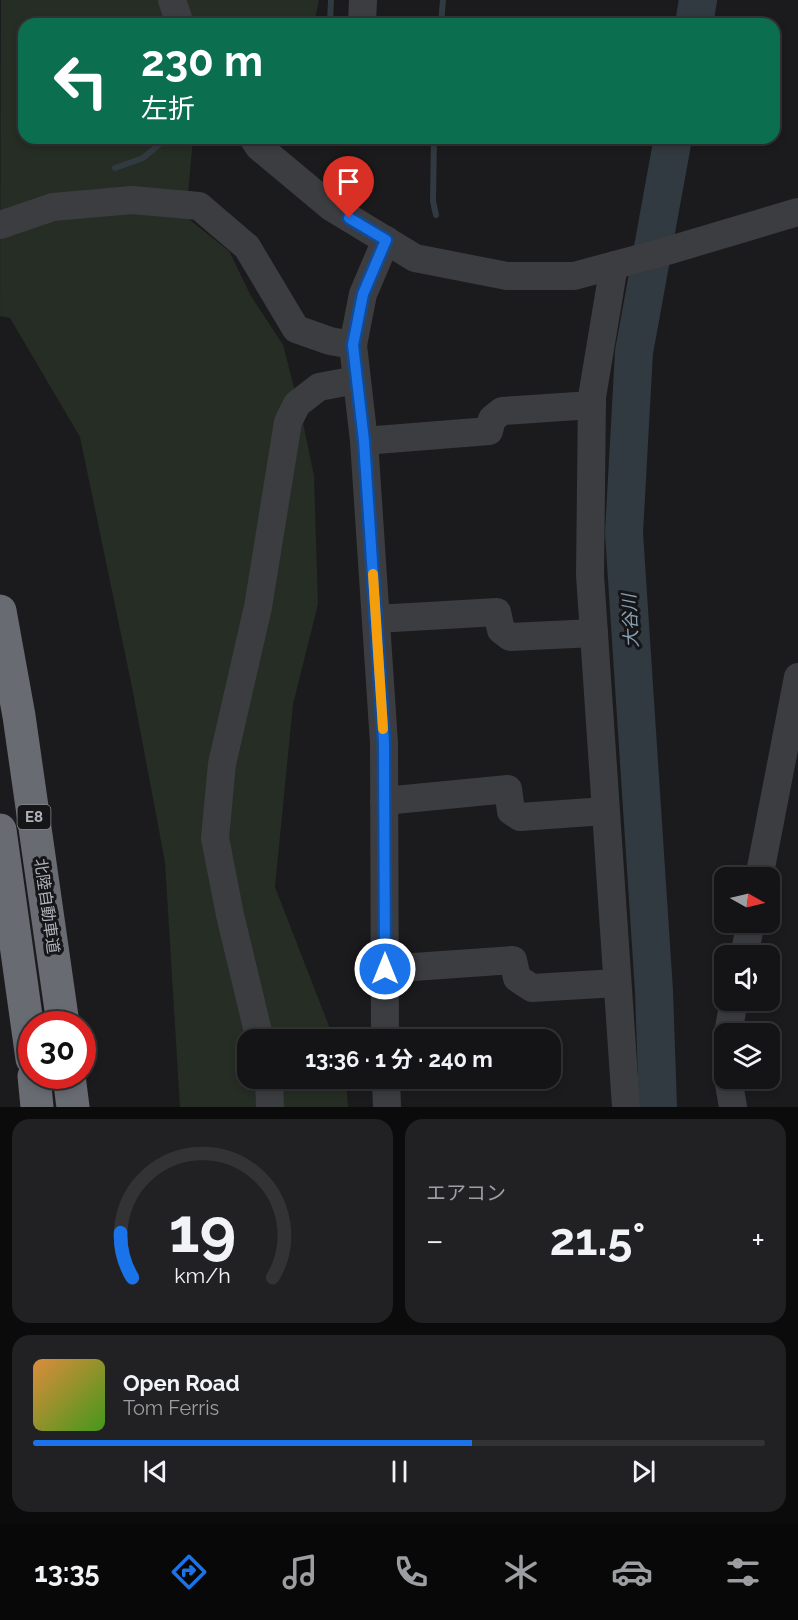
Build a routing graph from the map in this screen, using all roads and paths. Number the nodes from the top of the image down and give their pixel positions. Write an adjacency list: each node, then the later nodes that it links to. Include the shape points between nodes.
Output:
1 (172, 0): 3 (street)
2 (363, 0): 4 (street)
3 (178, 18)
4 (362, 18)
5 (257, 144): 8 (street, via 331,207)
6 (798, 212): 9 (street)
7 (0, 225): 10 (street, via 53,207 132,200 199,206 247,248 296,329)
8 (386, 240): 9 (street, via 415,258 507,276 574,276); 10 (street, via 363,294)
9 (614, 265): 12 (street)
10 (353, 345): 11 (street)
11 (356, 380): 13 (street); 26 (street, via 319,387 297,404 288,422 258,607 222,764 214,838)
12 (592, 405): 13 (street, via 502,411 492,419 489,431); 16 (street, via 590,575)
13 (364, 441): 15 (street)
14 (0, 611): 25 (highway, 北陸自動車道 / E8)
15 (376, 620): 16 (street, via 497,612 501,630 510,637); 18 (street)
16 (594, 633): 19 (street)
17 (798, 677): 21 (street)
18 (384, 801): 19 (street, via 508,789 511,811 519,817); 22 (street)
19 (606, 812): 23 (street)
20 (0, 830): 24 (highway, E8)
21 (761, 867)
22 (385, 969): 23 (street, via 513,960 517,978 532,988); 27 (street)
23 (617, 982): 37 (street)
24 (25, 1011)
25 (61, 1011)
26 (257, 1029)
27 (385, 1029)
28 (35, 1089): 33 (highway)
29 (71, 1089): 34 (highway)
30 (269, 1089): 35 (street)
31 (386, 1089): 36 (street)
32 (730, 1089): 38 (street)
33 (37, 1107)
34 (73, 1107)
35 (270, 1107)
36 (387, 1107)
37 (626, 1107)
38 (733, 1107)

